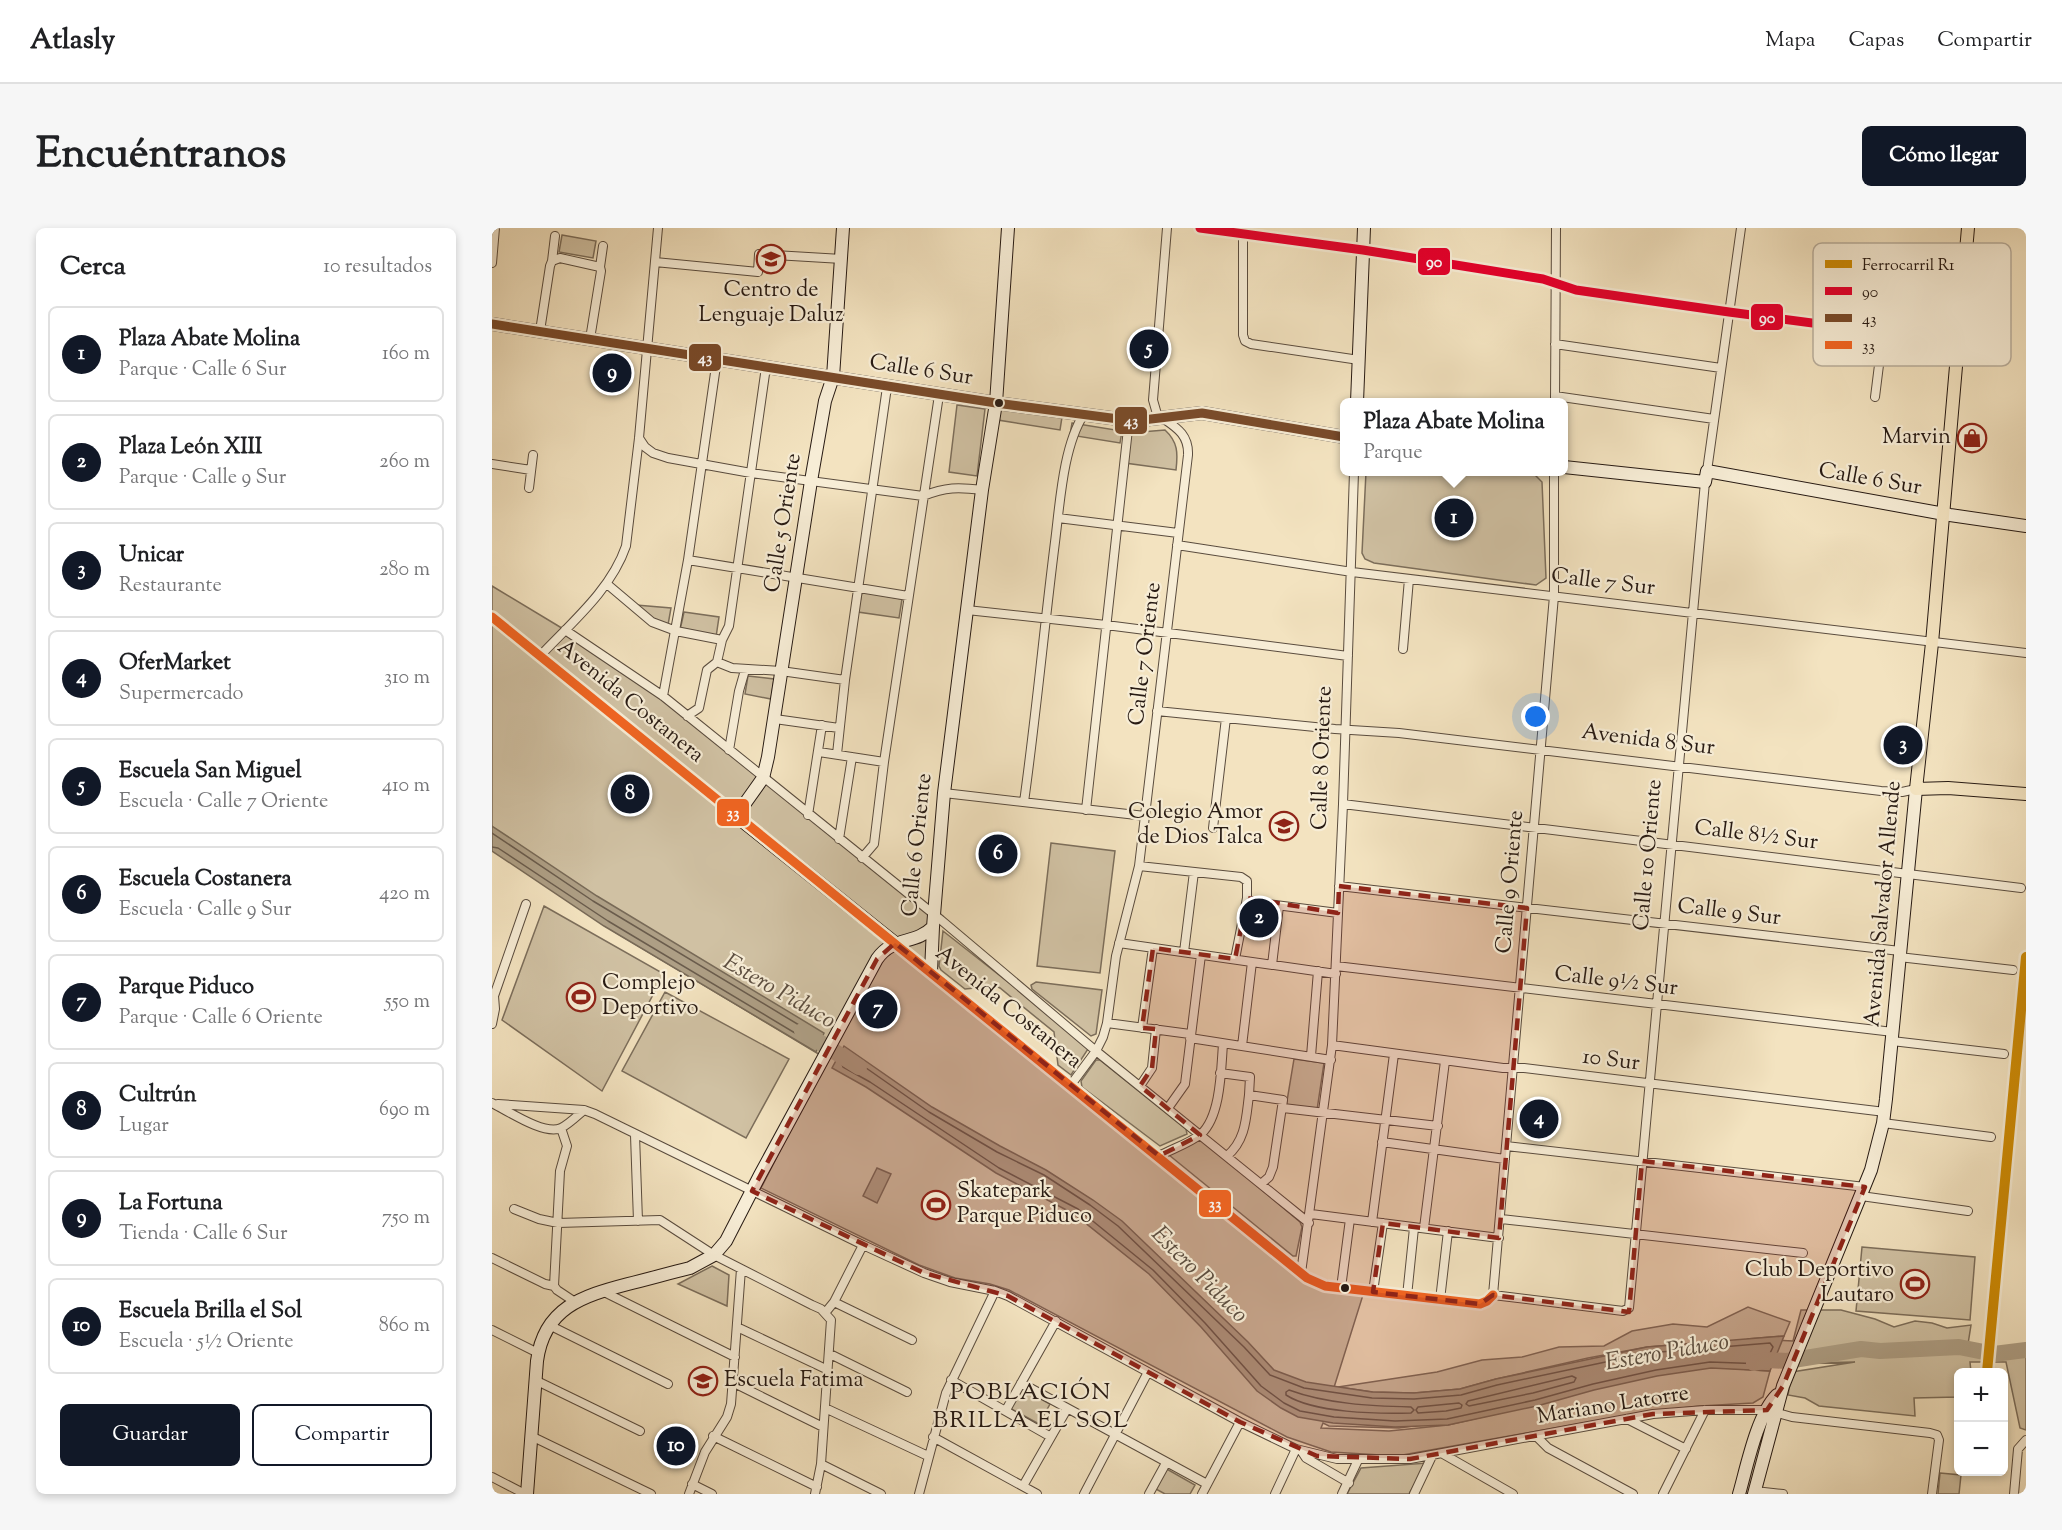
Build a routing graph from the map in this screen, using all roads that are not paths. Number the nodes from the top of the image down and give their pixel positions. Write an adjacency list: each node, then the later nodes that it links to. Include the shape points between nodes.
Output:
1 (495, 228): 19 (street)
2 (657, 228): 18 (street)
3 (843, 228): 16 (street, Calle 5 Oriente)
4 (1008, 228): 42 (street, Calle 6 Oriente)
5 (1167, 228): 44 (street, via 1153,400)
6 (1200, 228): 11 (street)
7 (1364, 228): 15 (street)
8 (1556, 228): 21 (street)
9 (1741, 228): 22 (street, Calle 10 Oriente)
10 (1968, 228): 13 (main road, Avenida Salvador Allende)
11 (1243, 234): 15 (street); 30 (street, via 1245,341)
12 (555, 236): 17 (street)
13 (1967, 243)
14 (603, 246): 20 (street)
15 (1364, 250): 21 (street, via 1543,279); 30 (street)
16 (842, 260): 18 (street, via 759,254 758,272); 35 (street, Calle 5 Oriente)
17 (552, 261): 20 (street, via 560,258); 25 (street)
18 (655, 262): 28 (street)
19 (492, 263)
20 (600, 267): 26 (street)
21 (1557, 285): 22 (street); 27 (street)
22 (1729, 312): 23 (street); 34 (street, Calle 10 Oriente)
23 (1813, 323)
24 (492, 324): 25 (street, Calle 6 Sur)
25 (540, 332): 26 (street, Calle 6 Sur)
26 (590, 339): 28 (street, Calle 6 Sur)
27 (1555, 344): 34 (street); 40 (street)
28 (646, 348): 29 (street, Calle 6 Sur); 48 (street)
29 (717, 359): 33 (street, Calle 6 Sur); 51 (street)
30 (1359, 360): 39 (street)
31 (1879, 366): 38 (street)
32 (1955, 366): 63 (main road, Avenida Salvador Allende)
33 (766, 367): 35 (street, Calle 6 Sur); 54 (street)
34 (1721, 368): 45 (street, Calle 10 Oriente)
35 (833, 377): 36 (street, Calle 6 Sur); 58 (street, Calle 5 Oriente)
36 (887, 387): 37 (street, Calle 6 Sur); 60 (street)
37 (939, 395): 42 (street, Calle 6 Sur); 62 (street)
38 (1875, 397)
39 (1357, 398)
40 (1555, 398)
41 (1568, 401): 45 (street)
42 (996, 403): 43 (street, Calle 6 Sur); 61 (street, Calle 6 Oriente)
43 (1084, 414): 46 (street, Calle 6 Sur); 64 (street, via 1070,440)
44 (1162, 418): 46 (street, Calle 6 Sur); 47 (street, Calle 6 Sur, via 1202,413); 67 (street, Calle 7 Oriente, via 1182,433 1188,445)
45 (1714, 419): 57 (street, Calle 10 Oriente)
46 (1129, 420): 65 (street)
47 (1340, 436)
48 (639, 438): 51 (street, via 653,453); 74 (street, via 626,546)
49 (533, 455): 53 (street)
50 (492, 464): 53 (street)
51 (702, 464): 54 (street); 69 (street)
52 (1568, 467): 57 (street, Calle 6 Sur)
53 (531, 470): 59 (street)
54 (751, 473): 58 (street); 70 (street)
55 (1354, 476): 71 (street, Calle 8 Oriente)
56 (1554, 476): 77 (street, Calle 9 Oriente)
57 (1706, 477): 63 (street, Calle 6 Sur); 79 (street, Calle 10 Oriente)
58 (811, 481): 60 (street); 72 (street, Calle 5 Oriente)
59 (530, 488)
60 (872, 490): 62 (street); 75 (street)
61 (982, 490): 62 (street, via 944,488); 78 (street, Calle 6 Oriente)
62 (923, 496): 76 (street)
63 (1942, 514): 66 (street, Calle 6 Sur); 87 (main road, Avenida Salvador Allende)
64 (1058, 518): 65 (street); 81 (street)
65 (1119, 526): 67 (street); 82 (street)
66 (2026, 526)
67 (1178, 533): 68 (street, Calle 7 Oriente)
68 (1177, 545): 71 (street, Calle 7 Sur); 85 (street, Calle 7 Oriente)
69 (688, 560): 70 (street); 84 (street)
70 (739, 568): 72 (street); 86 (street, via 729,626)
71 (1352, 572): 73 (street, Calle 7 Sur); 91 (street, Calle 8 Oriente)
72 (796, 577): 75 (street); 94 (street, Calle 5 Oriente)
73 (1409, 579): 77 (street, Calle 7 Sur); 88 (street)
74 (607, 584): 83 (street); 84 (street, via 652,622)
75 (858, 587): 76 (street); 95 (street)
76 (908, 596): 109 (street)
77 (1554, 596): 79 (street, Calle 7 Sur); 105 (street, Calle 9 Oriente)
78 (967, 610): 81 (street); 113 (street, Calle 6 Oriente)
79 (1692, 612): 87 (street, Calle 7 Sur); 110 (street, Calle 10 Oriente)
80 (492, 617): 90 (street, Avenida Costanera)
81 (1045, 619): 82 (street); 115 (street)
82 (1106, 625): 85 (street); 117 (street)
83 (565, 630): 90 (street); 96 (street)
84 (676, 631): 86 (street); 96 (street)
85 (1166, 633): 91 (street); 97 (street, Calle 7 Oriente)
86 (722, 640): 92 (street)
87 (1932, 643): 89 (street, Calle 7 Sur); 112 (main road, Avenida Salvador Allende)
88 (1403, 649)
89 (2026, 653)
90 (540, 656): 119 (street, Avenida Costanera)
91 (1348, 656): 103 (street, Calle 8 Oriente)
92 (717, 662): 93 (street); 98 (street, via 707,670 699,708)
93 (745, 670): 94 (street); 104 (street)
94 (781, 671): 95 (street); 100 (street, Calle 5 Oriente)
95 (845, 680): 102 (street)
96 (663, 696): 98 (street)
97 (1157, 711): 99 (street, Avenida 8 Sur); 120 (street, Calle 7 Oriente)
98 (687, 716): 104 (street)
99 (1226, 718): 103 (street, Avenida 8 Sur); 121 (street)
100 (775, 719): 101 (street); 111 (street, Calle 5 Oriente)
101 (822, 725): 102 (street); 106 (street)
102 (839, 728): 107 (street)
103 (1346, 729): 105 (street, Avenida 8 Sur); 116 (street, Calle 8 Oriente)
104 (729, 750): 111 (street)
105 (1541, 750): 110 (street, Avenida 8 Sur); 122 (street, Calle 9 Oriente)
106 (819, 752): 107 (street); 118 (street)
107 (837, 754): 108 (street)
108 (852, 757): 109 (street); 123 (street)
109 (884, 762): 125 (street, via 874,844)
110 (1678, 765): 112 (street, Avenida 8 Sur, via 1881,791); 124 (street, Calle 10 Oriente)
111 (762, 778): 118 (street); 119 (street, Calle 5 Oriente)
112 (1916, 789): 114 (main road, Avenida 8 Sur); 128 (street, Avenida Salvador Allende)
113 (944, 793): 115 (street); 136 (street, Calle 6 Oriente)
114 (2026, 794)
115 (1024, 802): 117 (street)
116 (1343, 804): 122 (street, Calle 8½ Sur); 129 (street, Calle 8 Oriente)
117 (1086, 810): 120 (street)
118 (808, 815): 123 (street)
119 (736, 816): 138 (street, Avenida Costanera)
120 (1145, 816): 126 (street, Calle 7 Oriente)
121 (1213, 828)
122 (1534, 828): 124 (street, Calle 8½ Sur); 134 (street, Calle 9 Oriente)
123 (839, 839): 125 (street)
124 (1671, 844): 128 (street, Calle 8½ Sur); 137 (street, Calle 10 Oriente)
125 (862, 858): 136 (street)
126 (1139, 866): 127 (street); 139 (street, Calle 7 Oriente)
127 (1194, 872): 131 (street, via 1241,877 1247,881); 141 (street)
128 (1907, 873): 130 (street, Calle 8½ Sur); 142 (street, Avenida Salvador Allende)
129 (1339, 886): 134 (street, Calle 9 Sur); 135 (street, Calle 8 Oriente)
130 (2021, 888)
131 (1247, 898): 133 (street); 144 (street)
132 (526, 904): 153 (street)
133 (1279, 906): 135 (street); 146 (street)
134 (1527, 908): 137 (street, Calle 9 Sur); 152 (street, Calle 9 Oriente)
135 (1338, 913): 147 (street, Calle 8 Oriente)
136 (934, 921): 138 (street, Calle 6 Oriente, via 924,934); 149 (street); 164 (street)
137 (1664, 924): 142 (street, Calle 9 Sur); 154 (street, Calle 10 Oriente)
138 (895, 943): 149 (street, Avenida Costanera); 196 (street, Calle 6 Oriente, via 877,959)
139 (1119, 943): 140 (street, Calle 9½ Sur); 155 (street, Calle 7 Oriente)
140 (1153, 948): 141 (street, Calle 9½ Sur); 157 (street)
141 (1184, 952): 143 (street, Calle 9½ Sur)
142 (1899, 954): 148 (street, Calle 9 Sur); 160 (street, Avenida Salvador Allende)
143 (1201, 955): 144 (street, Calle 9½ Sur); 159 (street)
144 (1235, 959): 145 (street, Calle 9½ Sur)
145 (1252, 962): 146 (street, Calle 9½ Sur); 163 (street)
146 (1272, 965): 150 (street, Calle 9½ Sur)
147 (1336, 970): 150 (street, Calle 9½ Sur); 152 (street, Calle 9½ Sur); 162 (street, Calle 8 Oriente)
148 (2013, 970)
149 (931, 972): 173 (street, Avenida Costanera)
150 (1318, 972): 167 (street)
151 (492, 977): 153 (street)
152 (1520, 988): 154 (street, Calle 9½ Sur); 170 (street, Calle 9 Oriente)
153 (493, 996): 156 (street)
154 (1656, 1005): 160 (street, Calle 9½ Sur); 172 (street, Calle 10 Oriente)
155 (1107, 1023): 157 (street); 164 (street, Calle 7 Oriente)
156 (492, 1024)
157 (1142, 1028): 158 (street)
158 (1156, 1029): 159 (street); 174 (street, via 1152,1068)
159 (1190, 1036): 161 (street); 178 (street, via 1185,1084)
160 (1892, 1036): 166 (street, Calle 9½ Sur); 181 (street, Avenida Salvador Allende)
161 (1223, 1044): 163 (street); 171 (street)
162 (1332, 1045): 165 (street, 10 Sur); 168 (street, Calle 8 Oriente)
163 (1242, 1046): 167 (street)
164 (1096, 1051): 173 (street, Calle 7 Oriente); 174 (street)
165 (1394, 1054): 169 (street, 10 Sur); 182 (street)
166 (2004, 1054)
167 (1311, 1056): 168 (street)
168 (1331, 1060): 180 (street, Calle 8 Oriente)
169 (1445, 1061): 170 (street, 10 Sur); 183 (street)
170 (1513, 1069): 172 (street, 10 Sur); 189 (street, Calle 9 Oriente)
171 (1220, 1072): 175 (street, via 1250,1077); 186 (street, via 1212,1120)
172 (1649, 1083): 181 (street, 10 Sur); 194 (street, Calle 10 Oriente)
173 (1070, 1086): 191 (street, Avenida Costanera)
174 (1140, 1086): 178 (street)
175 (1249, 1095): 177 (street); 192 (street, via 1243,1137)
176 (493, 1103): 179 (street); 184 (street, via 543,1128)
177 (1283, 1104): 180 (street); 195 (street, via 1273,1167)
178 (1168, 1108): 186 (street)
179 (584, 1110): 184 (street); 185 (street)
180 (1324, 1113): 182 (street); 200 (street, Calle 8 Oriente)
181 (1884, 1118): 187 (street, 10 Sur); 197 (street, Avenida Salvador Allende)
182 (1385, 1120): 183 (street); 188 (street)
183 (1438, 1126): 190 (street)
184 (561, 1128): 205 (street, via 567,1146 560,1172)
185 (635, 1135): 196 (street); 203 (street)
186 (1200, 1135): 191 (street); 192 (street)
187 (1991, 1137)
188 (1382, 1142): 190 (street); 204 (street)
189 (1506, 1146): 193 (street, Calle 9 Oriente); 194 (street)
190 (1435, 1148): 193 (street); 209 (street)
191 (1159, 1156): 218 (street, Avenida Costanera)
192 (1227, 1156): 195 (street)
193 (1505, 1158): 201 (street, Calle 9 Oriente)
194 (1642, 1161): 197 (street); 211 (street, Calle 10 Oriente)
195 (1261, 1184): 206 (street)
196 (752, 1191): 213 (street); 215 (street, Calle 6 Oriente, via 726,1241)
197 (1863, 1192): 199 (street); 250 (street, Avenida Salvador Allende)
198 (514, 1209): 205 (street)
199 (1968, 1211)
200 (1311, 1214): 202 (street); 206 (street, Calle 8 Oriente)
201 (1501, 1218): 211 (street); 212 (street, Calle 9 Oriente)
202 (1350, 1219): 204 (street); 220 (street)
203 (638, 1221): 205 (street); 215 (street, via 660,1220)
204 (1372, 1222): 207 (street)
205 (558, 1223): 219 (street)
206 (1309, 1223): 218 (street, Calle 8 Oriente)
207 (1383, 1223): 208 (street); 223 (street)
208 (1414, 1228): 209 (street); 225 (street)
209 (1425, 1228): 210 (street)
210 (1448, 1232): 212 (street); 226 (street)
211 (1635, 1233): 214 (street); 224 (street, Calle 10 Oriente, via 1629,1308 1623,1311)
212 (1499, 1239): 224 (street, Calle 9 Oriente)
213 (862, 1245): 222 (street, via 950,1282); 228 (street)
214 (1803, 1253)
215 (714, 1255): 217 (street); 221 (street, Calle 6 Oriente, via 690,1268)
216 (492, 1258): 219 (street)
217 (741, 1269): 229 (street); 232 (street)
218 (1301, 1273): 220 (street, Avenida Costanera, via 1313,1282)
219 (554, 1286): 227 (street)
220 (1341, 1288): 223 (street, Avenida Costanera)
221 (602, 1291): 227 (street, Calle 6 Oriente); 237 (street)
222 (995, 1291): 230 (street); 241 (street)
223 (1373, 1292): 225 (street, Avenida Costanera)
224 (1493, 1295): 226 (street, Avenida Costanera, via 1480,1304)
225 (1407, 1296): 226 (street, Avenida Costanera)
226 (1440, 1300)
227 (575, 1302): 231 (street, Calle 6 Oriente)
228 (834, 1302): 229 (street); 234 (street)
229 (825, 1313): 236 (street, via 831,1320)
230 (1056, 1321): 239 (street); 243 (street)
231 (549, 1325): 235 (street, Calle 6 Oriente); 244 (street)
232 (737, 1327): 237 (street); 238 (street)
233 (492, 1330): 235 (street)
234 (912, 1340)
235 (538, 1353): 240 (street, Calle 6 Oriente)
236 (830, 1354): 238 (street); 245 (street)
237 (735, 1357): 242 (street)
238 (828, 1370): 246 (street)
239 (1148, 1372): 252 (street); 255 (street)
240 (535, 1380): 254 (street); 256 (street, Calle 6 Oriente)
241 (951, 1380): 248 (street); 258 (street)
242 (734, 1383): 253 (street); 257 (street, via 730,1410)
243 (1021, 1383): 247 (street); 248 (street)
244 (668, 1384)
245 (907, 1392)
246 (825, 1408): 253 (street); 265 (street)
247 (1067, 1409): 255 (street); 259 (street)
248 (1006, 1410): 259 (street)
249 (1705, 1410): 250 (street, Mariano Latorre); 251 (street, Mariano Latorre); 262 (street)
250 (1771, 1411): 276 (street); 293 (street, via 1754,1442); 295 (street, Mariano Latorre, via 1937,1435)
251 (1627, 1419): 260 (street, Mariano Latorre); 262 (street)
252 (1240, 1422): 263 (street); 273 (street)
253 (824, 1426): 269 (street)
254 (640, 1431)
255 (1116, 1434): 268 (street); 285 (street)
256 (531, 1436): 278 (street, Calle 6 Oriente); 279 (street)
257 (713, 1436): 272 (street); 275 (street)
258 (933, 1437): 265 (street); 274 (street)
259 (1051, 1437): 274 (street)
260 (1537, 1437): 264 (street, Mariano Latorre); 291 (street, via 1548,1448)
261 (2026, 1440): 296 (street, via 2018,1449)
262 (1686, 1449): 292 (street)
263 (1299, 1450): 267 (street, Mariano Latorre); 271 (street); 287 (street)
264 (1443, 1454): 266 (street, Mariano Latorre); 290 (street)
265 (928, 1456): 283 (street)
266 (1432, 1456): 267 (street, Mariano Latorre); 289 (street)
267 (1358, 1460): 271 (street)
268 (1166, 1463): 273 (street); 277 (street)
269 (821, 1464): 275 (street); 282 (street)
270 (492, 1477): 278 (street)
271 (1349, 1483): 288 (street)
272 (692, 1484): 280 (street); 281 (street)
273 (1207, 1484): 286 (street)
274 (1023, 1486): 284 (street)
275 (816, 1490)
276 (1754, 1492): 294 (street)
277 (1153, 1493)
278 (526, 1494)
279 (651, 1494)
280 (689, 1494)
281 (712, 1494)
282 (881, 1494)
283 (919, 1494)
284 (1037, 1494)
285 (1084, 1494)
286 (1202, 1494)
287 (1275, 1494)
288 (1342, 1494)
289 (1414, 1494)
290 (1513, 1494)
291 (1634, 1494)
292 (1663, 1494)
293 (1739, 1494)
294 (1783, 1494)
295 (1932, 1494)
296 (2014, 1494)

